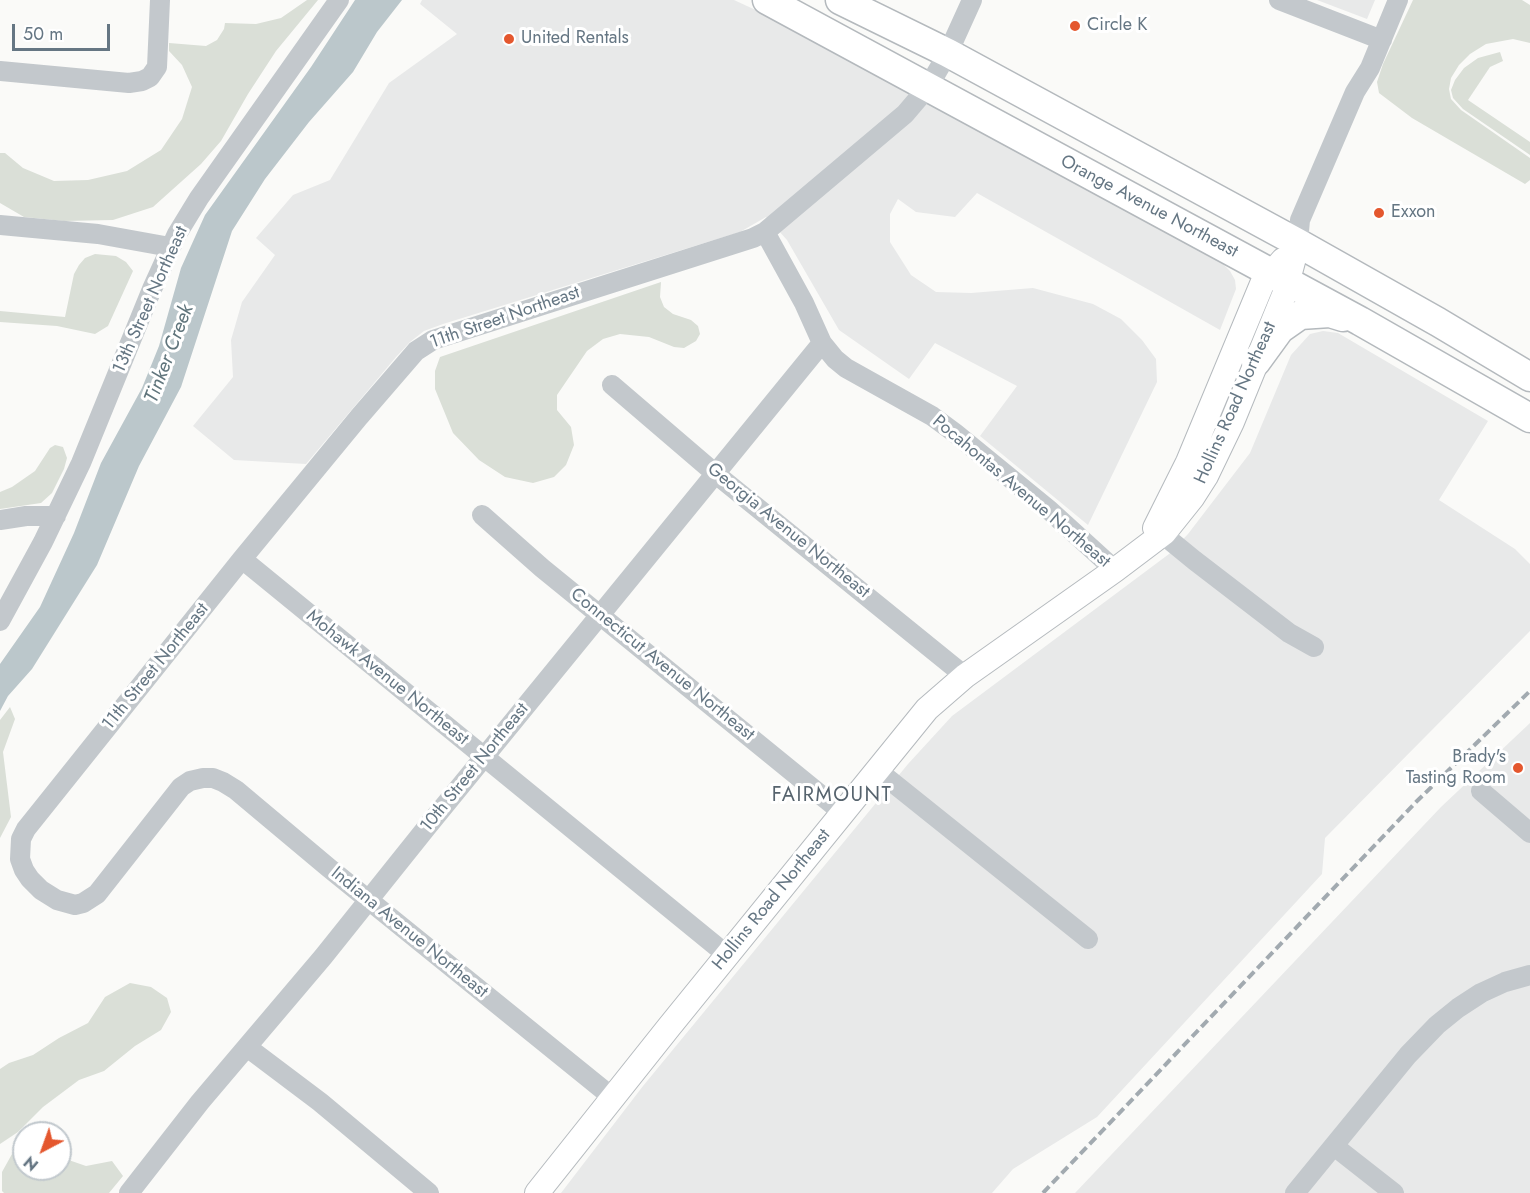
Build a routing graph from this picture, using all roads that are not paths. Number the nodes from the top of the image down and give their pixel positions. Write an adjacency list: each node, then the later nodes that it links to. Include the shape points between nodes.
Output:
1 (160, 0): 10 (street, via 157,67 142,81)
2 (339, 0): 17 (street, 13th Street Northeast, via 199,198)
3 (767, 0): 11 (highway, Orange Avenue Northeast)
4 (842, 0): 9 (highway)
5 (972, 0): 9 (street, 11th Street Northeast)
6 (1279, 0): 8 (street)
7 (1398, 0): 8 (street)
8 (1382, 40): 16 (street, via 1300,220)
9 (948, 52): 11 (street, 11th Street Northeast); 16 (highway)
10 (0, 71)
11 (928, 87): 15 (street, 11th Street Northeast, via 905,114); 18 (highway, Orange Avenue Northeast)
12 (0, 213): 14 (street)
13 (0, 225): 14 (street)
14 (21, 228): 17 (street, via 98,234)
15 (765, 232): 20 (street, Pocahontas Avenue Northeast); 30 (street, 11th Street Northeast, via 422,346)
16 (1298, 243): 18 (main road, Hollins Road Northeast); 22 (highway)
17 (170, 247): 27 (street, 13th Street Northeast)
18 (1279, 278): 19 (highway, Orange Avenue Northeast); 21 (main road, Hollins Road Northeast, via 1284,295); 29 (main road, Hollins Road Northeast, via 1262,284)
19 (1360, 321): 21 (highway, via 1330,313 1300,315 1280,329); 24 (highway, Orange Avenue Northeast)
20 (822, 344): 25 (street, 10th Street Northeast); 31 (street, Pocahontas Avenue Northeast, via 846,368 924,411 955,433)
21 (1256, 362): 29 (main road, Hollins Road Northeast, via 1206,476)
22 (1530, 377)
23 (612, 385): 25 (street, Georgia Avenue Northeast)
24 (1530, 418)
25 (717, 475): 32 (street, 10th Street Northeast); 35 (street, Georgia Avenue Northeast)
26 (482, 515): 32 (street, Connecticut Avenue Northeast)
27 (56, 516): 28 (street); 33 (street, 13th Street Northeast)
28 (0, 520)
29 (1155, 539): 31 (main road, Hollins Road Northeast); 34 (street, via 1186,554 1260,612)
30 (242, 559): 36 (street, Mohawk Avenue Northeast); 40 (street, 11th Street Northeast, via 26,828 20,851 24,870 41,890 64,903 83,903 96,894)
31 (1115, 570): 35 (main road, Hollins Road Northeast)
32 (601, 615): 36 (street, 10th Street Northeast); 39 (street, Connecticut Avenue Northeast)
33 (0, 621)
34 (1314, 647)
35 (965, 676): 37 (main road, Hollins Road Northeast, via 927,710)
36 (484, 758): 42 (street, 10th Street Northeast); 44 (street, Mohawk Avenue Northeast)
37 (877, 770): 39 (main road, Hollins Road Northeast); 43 (street)
38 (1481, 791): 41 (street)
39 (843, 813): 44 (main road, Hollins Road Northeast)
40 (158, 816): 42 (street, Indiana Avenue Northeast, via 181,787 190,781 213,778 236,790)
41 (1530, 833)
42 (368, 900): 46 (street, 10th Street Northeast); 47 (street, Indiana Avenue Northeast)
43 (1088, 939)
44 (727, 955): 47 (main road, Hollins Road Northeast)
45 (1530, 975): 48 (street, via 1481,993 1437,1025)
46 (247, 1047): 49 (street, 10th Street Northeast, via 152,1161); 50 (street)
47 (612, 1097): 51 (main road, Hollins Road Northeast)
48 (1334, 1146): 52 (street); 53 (street)
49 (132, 1192)
50 (429, 1193)
51 (537, 1193)
52 (1294, 1193)
53 (1394, 1193)

